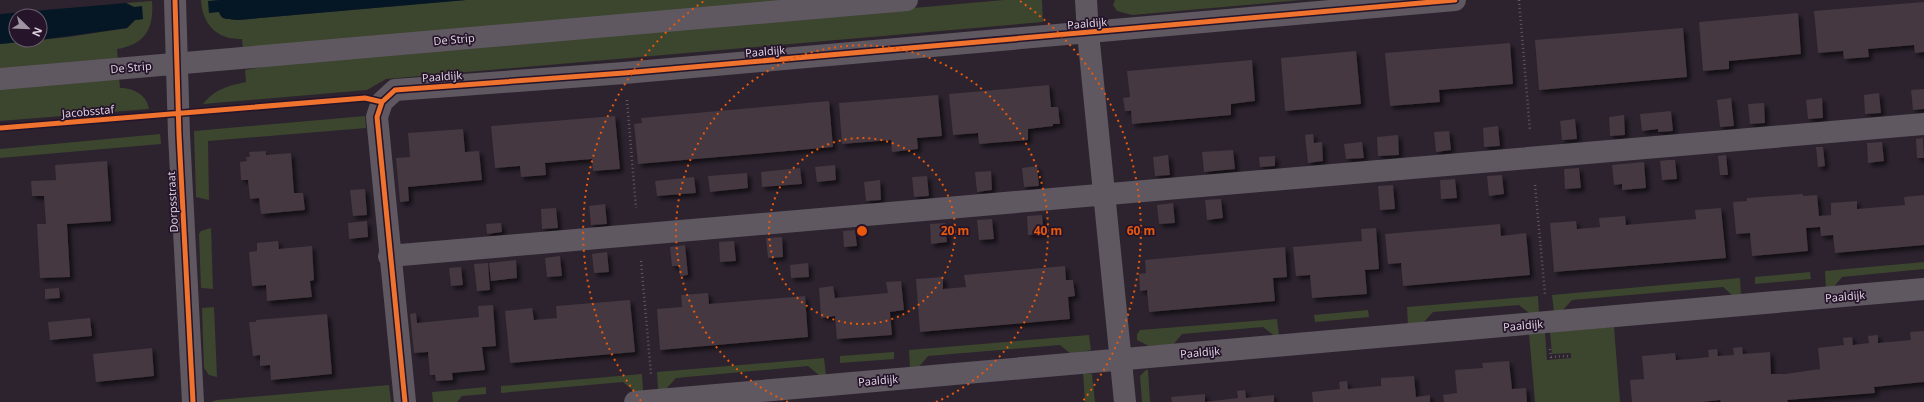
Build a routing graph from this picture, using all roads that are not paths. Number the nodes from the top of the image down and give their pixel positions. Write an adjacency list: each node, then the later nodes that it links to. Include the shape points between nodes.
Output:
1 (174, 0): 6 (street, Dorpsstraat)
2 (907, 0): 6 (street, De Strip)
3 (1086, 0): 5 (street, Paaldijk)
4 (1455, 0): 5 (street, Paaldijk)
5 (1088, 33): 9 (street, Paaldijk); 10 (street, Paaldijk, via 395,90 382,102 376,117)
6 (177, 64): 7 (street, De Strip); 13 (street, Dorpsstraat)
7 (0, 79)
8 (1924, 124): 9 (street)
9 (1104, 194): 10 (street); 12 (street, Paaldijk)
10 (390, 256): 14 (street, Paaldijk)
11 (1924, 289): 12 (street, Paaldijk)
12 (1121, 359): 15 (street, Paaldijk); 16 (street, Paaldijk)
13 (193, 402)
14 (405, 402)
15 (635, 402)
16 (1125, 402)

